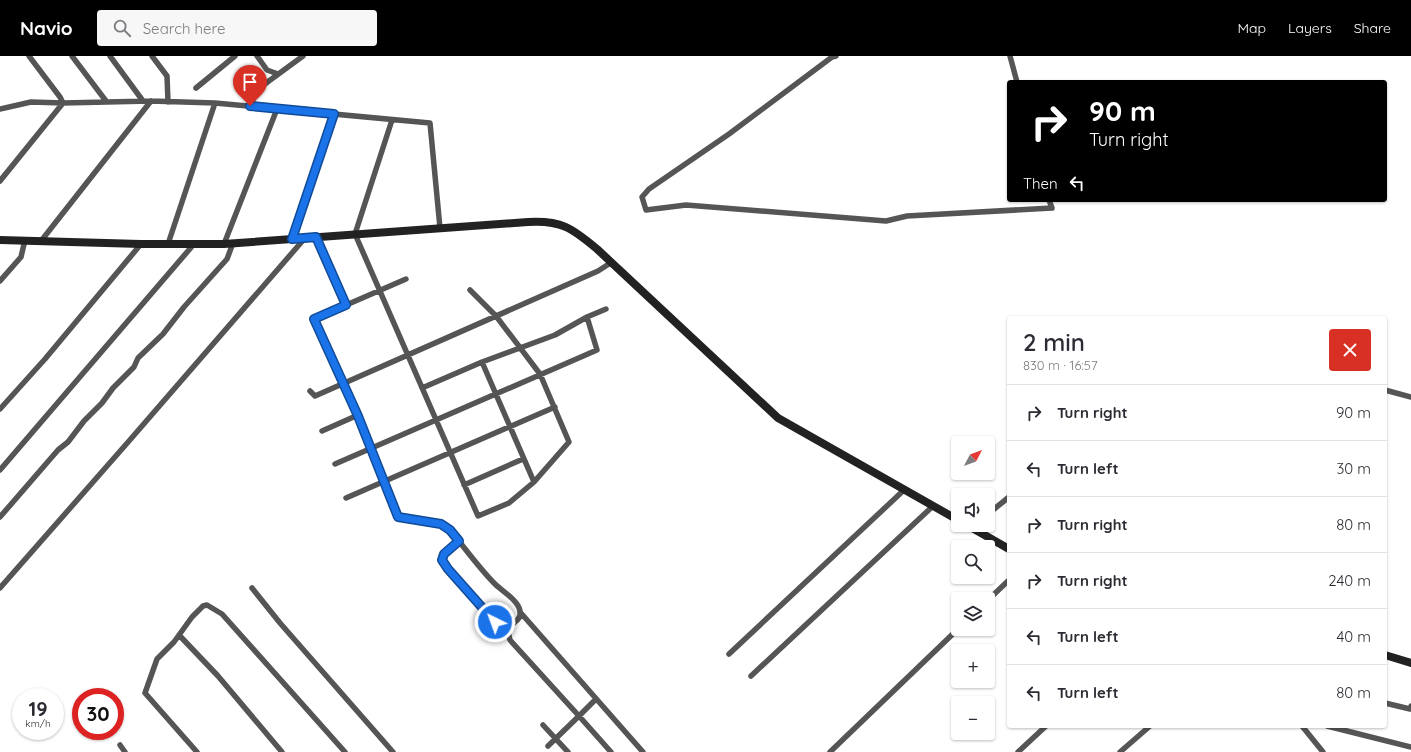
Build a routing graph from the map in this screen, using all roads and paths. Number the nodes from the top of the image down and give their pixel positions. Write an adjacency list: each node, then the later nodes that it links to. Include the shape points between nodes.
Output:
1 (29, 56): 17 (street)
2 (72, 56): 15 (street)
3 (110, 56): 13 (street)
4 (152, 56): 16 (street, via 167,76)
5 (235, 56): 12 (street)
6 (257, 56): 10 (street, via 267,70)
7 (303, 56): 10 (street)
8 (836, 56): 25 (street, via 649,189 642,197 646,210 686,205 886,221 907,216 1052,208)
9 (1010, 56): 11 (street)
10 (278, 74): 19 (street, via 258,88)
11 (1016, 80)
12 (196, 88)
13 (142, 101): 14 (street); 15 (street)
14 (150, 101): 16 (street); 33 (street)
15 (106, 102): 17 (street)
16 (168, 102): 18 (street)
17 (62, 103): 20 (street, via 31,102); 24 (street)
18 (215, 103): 19 (street); 36 (street)
19 (250, 106): 21 (street)
20 (1, 109)
21 (277, 109): 22 (street); 38 (street)
22 (334, 114): 23 (street); 30 (street)
23 (392, 120): 26 (street, via 430,123); 27 (street)
24 (0, 181)
25 (1050, 202)
26 (440, 228): 27 (main road); 39 (main road, via 539,221 559,224 584,237)
27 (355, 234): 28 (main road); 43 (street)
28 (316, 237): 29 (main road); 44 (street)
29 (305, 238): 30 (main road); 83 (street)
30 (292, 239): 34 (main road)
31 (0, 240): 32 (main road)
32 (25, 240): 33 (main road); 41 (street, via 21,257)
33 (41, 241): 35 (main road)
34 (233, 243): 38 (main road); 78 (street, via 227,259)
35 (141, 244): 36 (main road); 59 (street)
36 (168, 244): 37 (main road)
37 (194, 244): 38 (main road); 68 (street)
38 (224, 244)
39 (612, 262): 46 (street, via 598,271); 72 (main road, via 778,418)
40 (406, 279): 43 (street)
41 (0, 281)
42 (470, 290): 46 (street)
43 (379, 291): 44 (street); 49 (street)
44 (346, 305): 52 (street, via 314,319)
45 (606, 309): 47 (street)
46 (496, 316): 48 (street); 49 (street)
47 (587, 317): 48 (street, via 555,335); 51 (street, via 597,350)
48 (521, 347): 50 (street); 51 (street)
49 (407, 355): 52 (street); 53 (street)
50 (482, 362): 53 (street); 56 (street)
51 (540, 374): 56 (street); 58 (street)
52 (343, 383): 54 (street, via 315,396); 60 (street)
53 (422, 388): 61 (street)
54 (310, 391)
55 (1387, 391): 57 (street)
56 (496, 394): 61 (street); 62 (street)
57 (1411, 397)
58 (555, 407): 62 (street); 70 (street, via 569,442)
59 (0, 409)
60 (358, 416): 63 (street); 64 (street)
61 (436, 420): 64 (street); 65 (street)
62 (510, 426): 65 (street); 66 (street)
63 (322, 431)
64 (370, 449): 67 (street); 69 (street)
65 (450, 452): 69 (street); 71 (street)
66 (523, 459): 70 (street); 71 (street)
67 (335, 464)
68 (0, 470)
69 (384, 481): 73 (street); 80 (street, via 398,517 441,524)
70 (534, 482): 71 (street, via 509,503 478,516)
71 (464, 485)
72 (904, 490): 75 (main road); 90 (street)
73 (346, 498)
74 (1007, 499): 76 (street)
75 (933, 506): 77 (main road); 93 (street)
76 (995, 508)
77 (951, 516)
78 (0, 517)
79 (981, 532): 81 (main road)
80 (459, 541): 86 (street, via 515,602); 87 (street, via 444,554 442,560 495,622 503,629)
81 (1007, 548)
82 (1007, 582): 85 (street)
83 (0, 588)
84 (252, 588): 111 (street)
85 (995, 593)
86 (520, 612): 87 (street, via 518,619); 94 (street)
87 (508, 628): 97 (street, via 510,640)
88 (179, 634): 108 (street, via 157,659 144,693); 109 (street); 110 (street, via 203,606 207,605 222,614)
89 (951, 636): 115 (street)
90 (729, 654)
91 (1387, 656): 92 (main road)
92 (1411, 662)
93 (751, 676)
94 (596, 699): 97 (street); 114 (street)
95 (1387, 703): 96 (street, via 1410,709)
96 (1411, 706)
97 (579, 716): 103 (street); 113 (street)
98 (543, 725): 103 (street)
99 (1044, 728): 116 (street)
100 (1148, 728): 117 (street)
101 (1304, 728): 118 (street)
102 (1335, 728): 106 (street)
103 (556, 739): 105 (street); 112 (street)
104 (120, 745): 107 (street)
105 (548, 746)
106 (1411, 747)
107 (126, 752)
108 (197, 752)
109 (282, 752)
110 (345, 752)
111 (393, 752)
112 (568, 752)
113 (610, 752)
114 (643, 752)
115 (830, 752)
116 (1018, 752)
117 (1120, 752)
118 (1323, 752)

